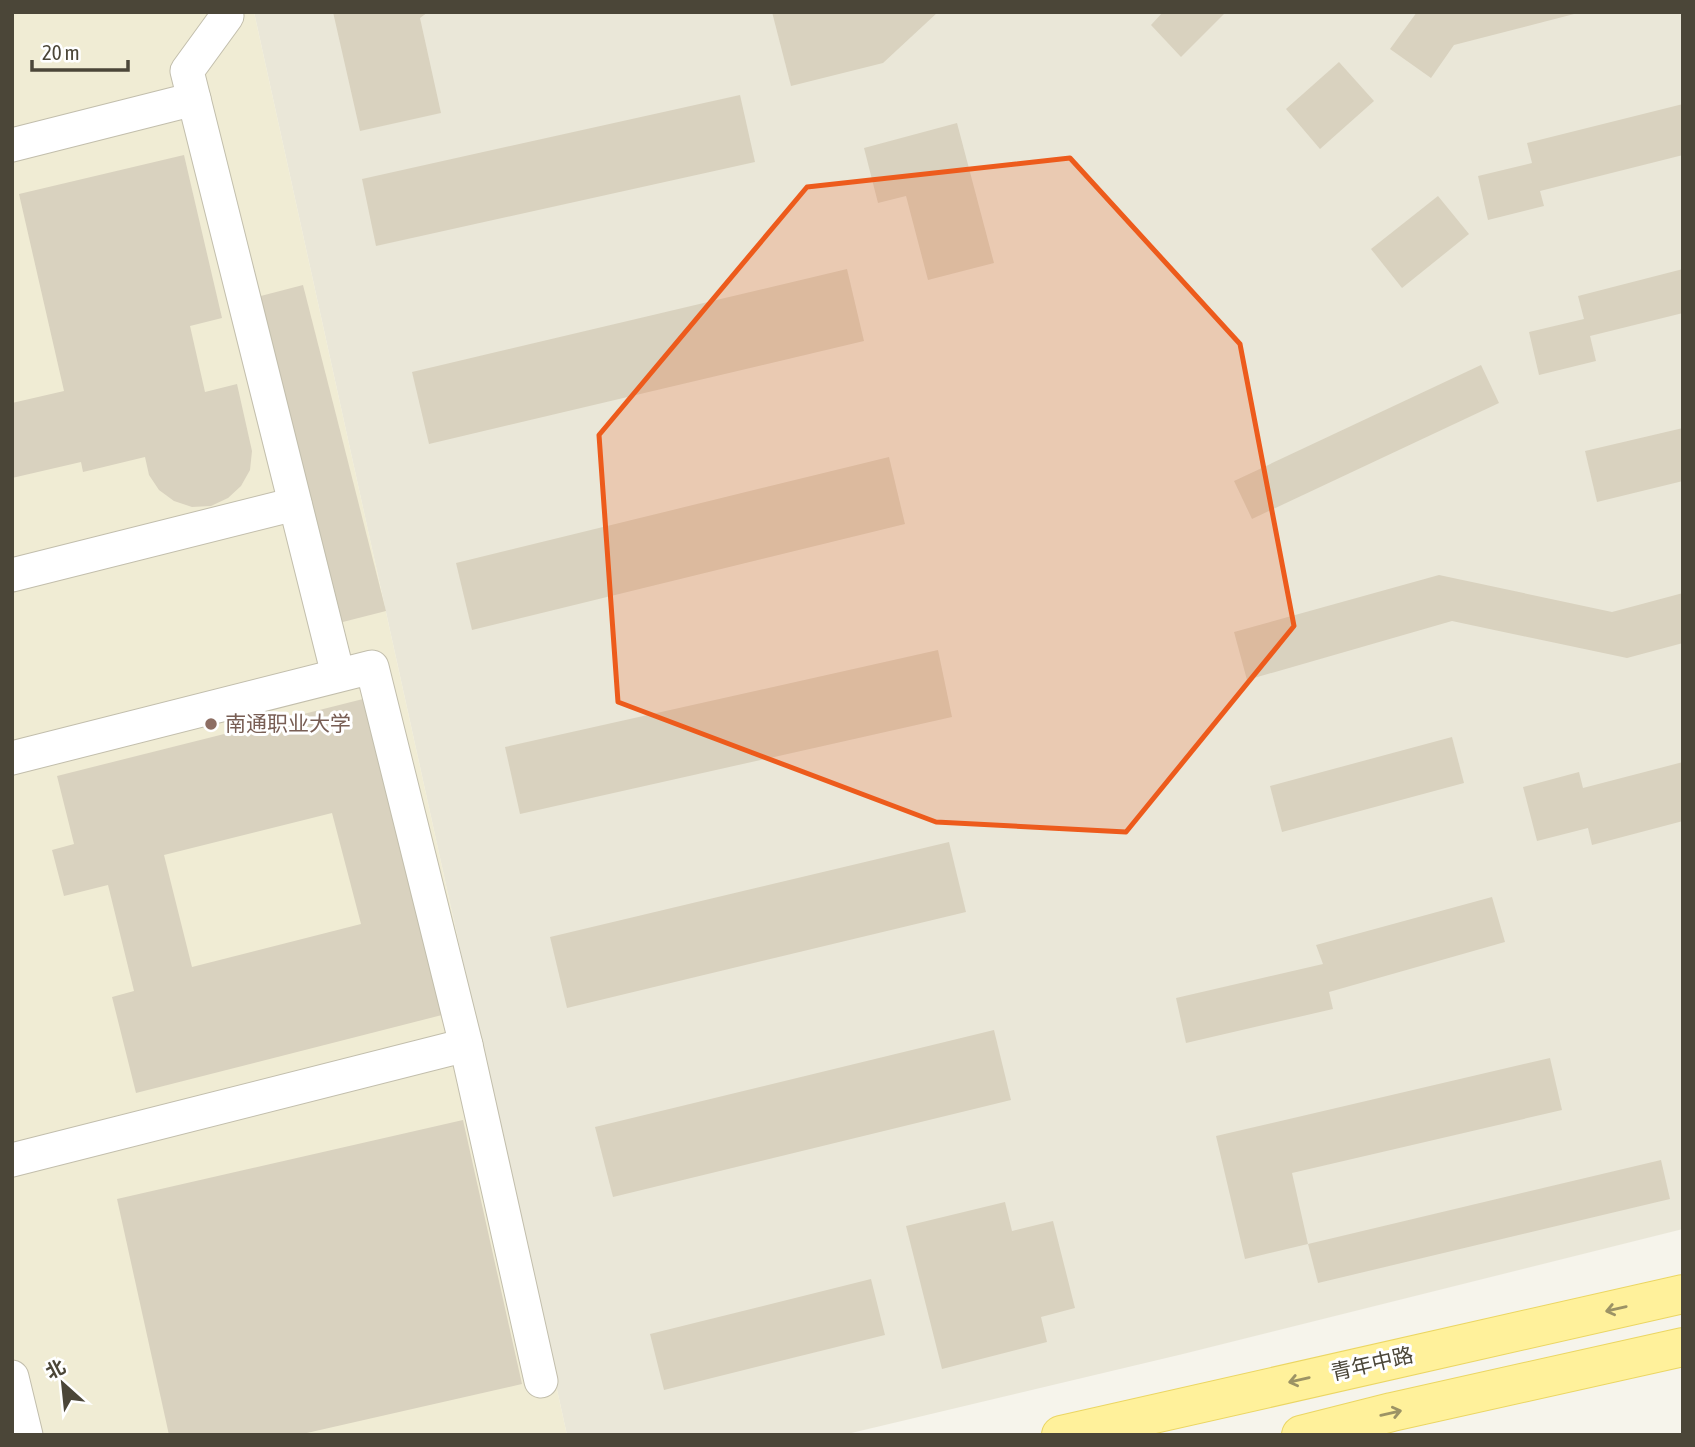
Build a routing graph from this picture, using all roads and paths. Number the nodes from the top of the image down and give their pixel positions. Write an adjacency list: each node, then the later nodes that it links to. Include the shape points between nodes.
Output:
1 (226, 12): 2 (lane, via 187,71)
2 (194, 99): 3 (lane); 4 (lane)
3 (12, 145)
4 (295, 504): 5 (lane); 6 (lane)
5 (12, 575)
6 (338, 676): 7 (lane); 8 (lane, via 372,667)
7 (12, 758)
8 (466, 1045): 9 (lane); 13 (lane)
9 (12, 1160)
10 (1683, 1294): 15 (main road, 青年中路, one-way to 15)
11 (1683, 1346): 16 (main road, one-way to 11)
12 (12, 1377): 14 (lane)
13 (541, 1381)
14 (26, 1435)
15 (1061, 1435)
16 (1301, 1435)

